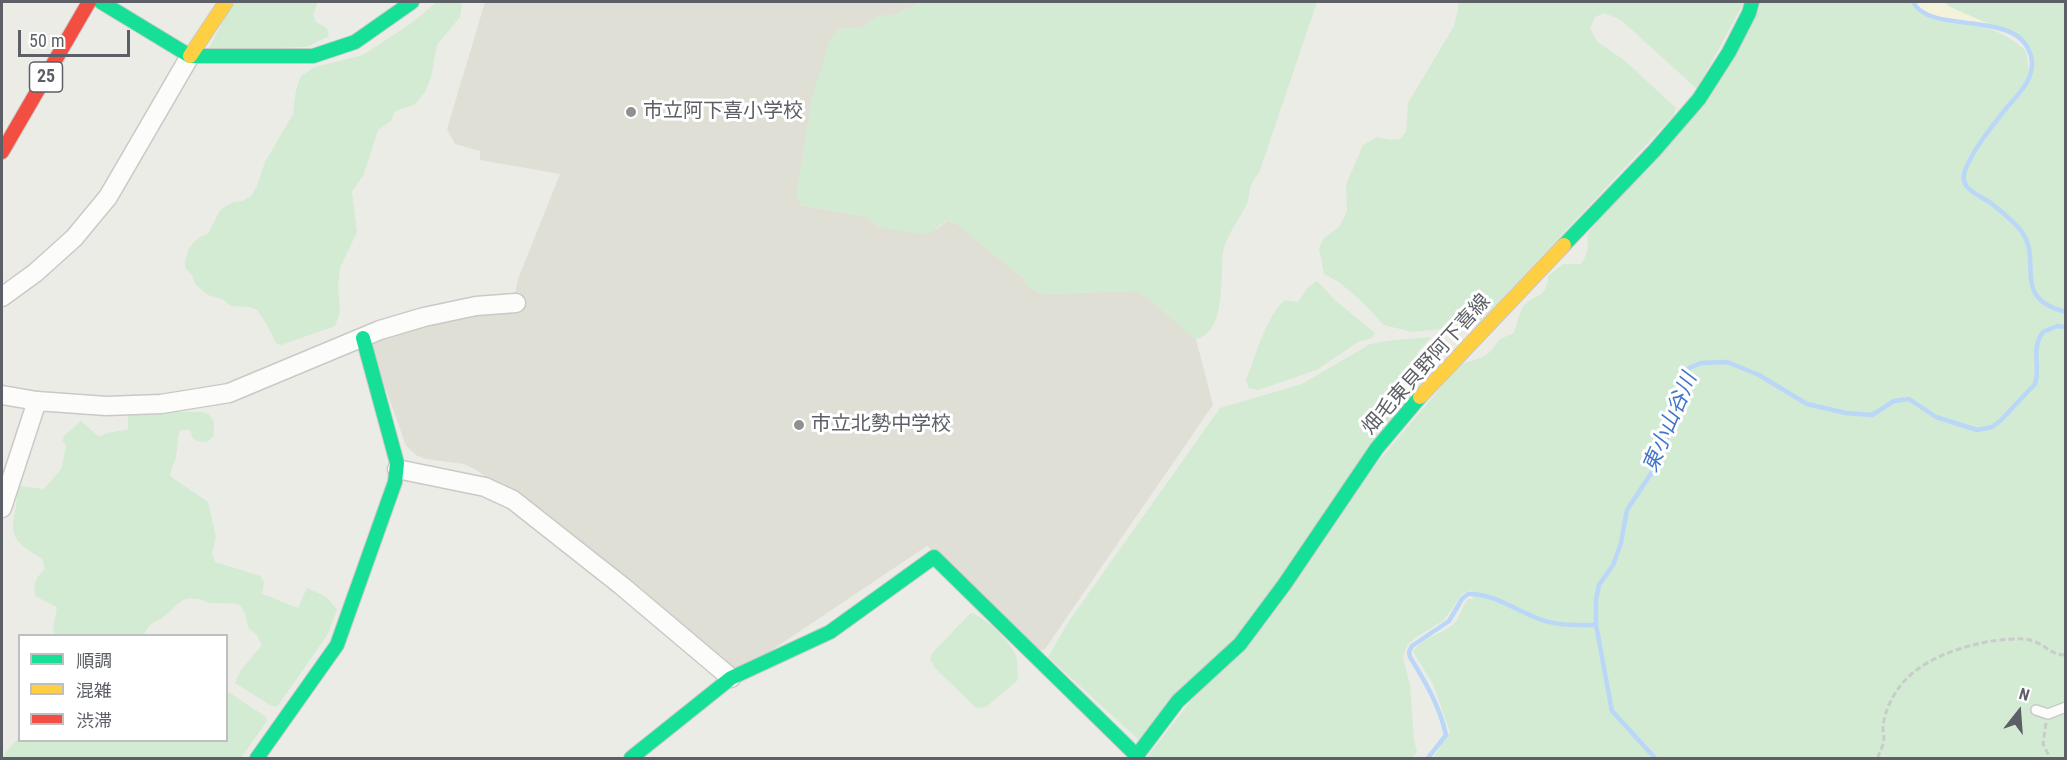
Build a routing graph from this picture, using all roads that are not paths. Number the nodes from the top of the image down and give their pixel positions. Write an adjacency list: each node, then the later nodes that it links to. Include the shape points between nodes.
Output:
1 (89, 2): 7 (street, 25)
2 (101, 2): 6 (street)
3 (226, 2): 6 (street)
4 (412, 2): 6 (street, via 355,42 313,56)
5 (1752, 2): 18 (street, 畑毛東貝野阿下喜線, via 1729,52 1699,99 1429,387 1377,448 1240,644 1178,701)
6 (190, 56): 8 (street, via 108,197 74,238)
7 (2, 152)
8 (2, 297)
9 (516, 303): 10 (street, via 476,306 424,317)
10 (363, 338): 12 (street, via 229,393 161,404 106,406); 13 (street)
11 (2, 394): 12 (street)
12 (37, 401): 14 (street)
13 (397, 469): 15 (street, via 485,487 513,500); 19 (street, via 337,645)
14 (2, 508)
15 (731, 678): 18 (street, via 830,632 934,556); 20 (street)
16 (2066, 707): 17 (lane, via 2048,714)
17 (2036, 710)
18 (1136, 757)
19 (257, 759)
20 (631, 759)

